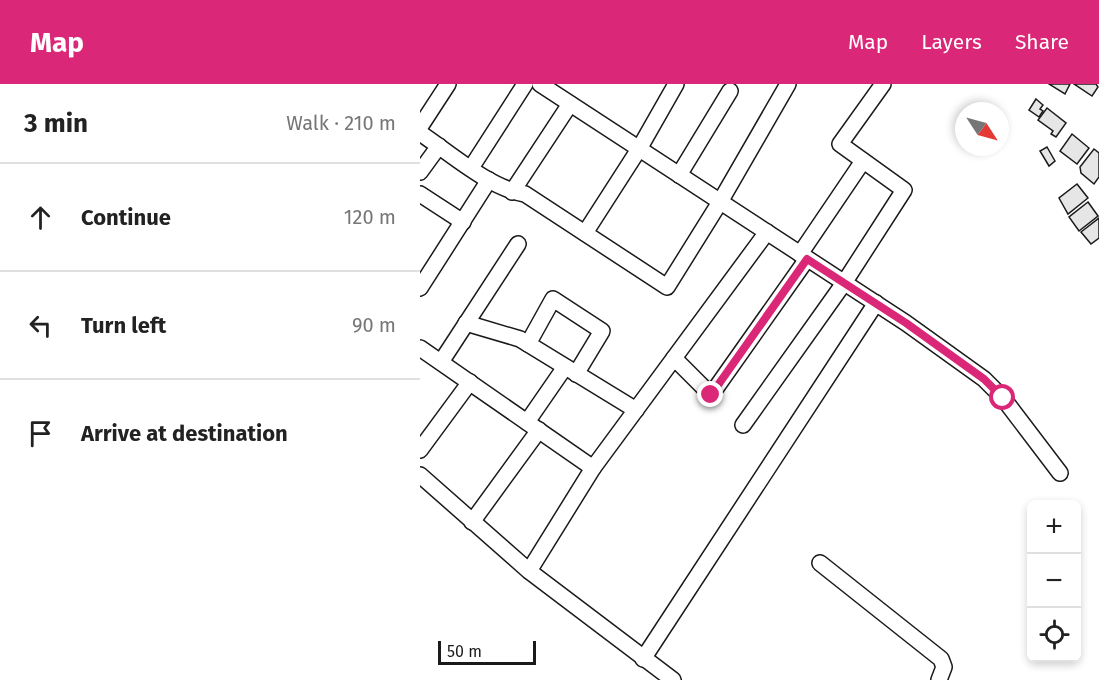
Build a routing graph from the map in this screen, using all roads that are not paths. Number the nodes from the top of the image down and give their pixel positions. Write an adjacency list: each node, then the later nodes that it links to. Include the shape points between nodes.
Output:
1 (448, 84): 9 (street)
2 (525, 84): 14 (street)
3 (540, 84): 8 (street)
4 (676, 84): 12 (street)
5 (788, 84): 20 (street)
6 (883, 84): 13 (street, via 840,144)
7 (730, 91): 16 (street)
8 (570, 104): 12 (street); 18 (street)
9 (420, 127)
10 (420, 132): 11 (street)
11 (439, 146): 14 (street); 15 (street)
12 (639, 149): 16 (street); 23 (street)
13 (863, 161): 25 (street); 27 (street, via 904,190)
14 (471, 168): 17 (street)
15 (420, 172)
16 (679, 175): 20 (street)
17 (489, 180): 18 (street); 21 (street)
18 (512, 192): 23 (street, via 525,194)
19 (420, 194): 21 (street)
20 (720, 202): 22 (street); 23 (street, via 667,287)
21 (462, 222): 26 (street)
22 (767, 232): 25 (street); 32 (street)
23 (585, 233)
24 (518, 244): 29 (street)
25 (804, 256): 27 (street); 32 (street, via 711,395)
26 (422, 280)
27 (844, 283): 28 (street); 37 (street)
28 (876, 303): 41 (street, via 994,388); 46 (street)
29 (466, 323): 30 (street); 33 (street)
30 (528, 344): 34 (street); 34 (street, via 553,299 602,331)
31 (420, 348): 33 (street)
32 (674, 358): 36 (street)
33 (441, 362): 35 (street)
34 (571, 370): 36 (street); 38 (street)
35 (470, 382): 38 (street); 39 (street)
36 (636, 411): 40 (street)
37 (743, 425)
38 (533, 426): 40 (street); 43 (street)
39 (420, 450)
40 (593, 468): 45 (street)
41 (1060, 474)
42 (420, 475): 43 (street)
43 (472, 522): 45 (street)
44 (820, 563): 48 (street, via 941,659 944,667)
45 (529, 571): 46 (street)
46 (644, 659): 47 (street)
47 (673, 680)
48 (939, 680)

